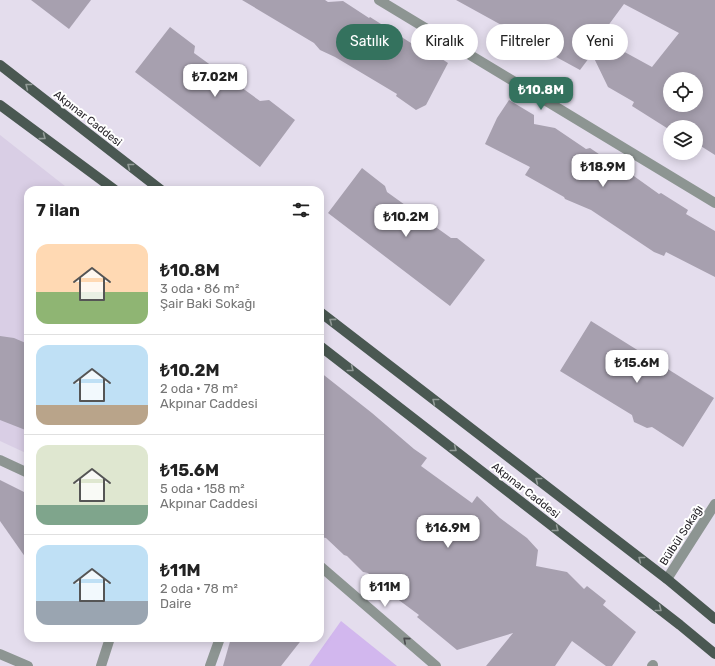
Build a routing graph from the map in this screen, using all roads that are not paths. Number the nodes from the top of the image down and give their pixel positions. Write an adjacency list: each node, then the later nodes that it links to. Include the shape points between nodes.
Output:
1 (379, 0): 6 (street)
2 (0, 65): 5 (main road, Akpınar Caddesi, one-way to 2)
3 (0, 105): 4 (main road, one-way to 4)
4 (110, 186)
5 (156, 186)
6 (715, 203)
7 (324, 315): 13 (main road, Akpınar Caddesi, one-way to 7)
8 (324, 349): 18 (main road, Akpınar Caddesi, one-way to 18)
9 (0, 460): 10 (street)
10 (24, 471)
11 (715, 504): 13 (street, Bülbül Sokağı)
12 (324, 569): 22 (street, one-way to 12)
13 (667, 579): 14 (main road, Akpınar Caddesi)
14 (715, 619)
15 (109, 642): 20 (street)
16 (219, 642): 21 (street)
17 (0, 654): 19 (street)
18 (715, 654)
19 (28, 666)
20 (101, 666)
21 (210, 666)
22 (436, 666)

